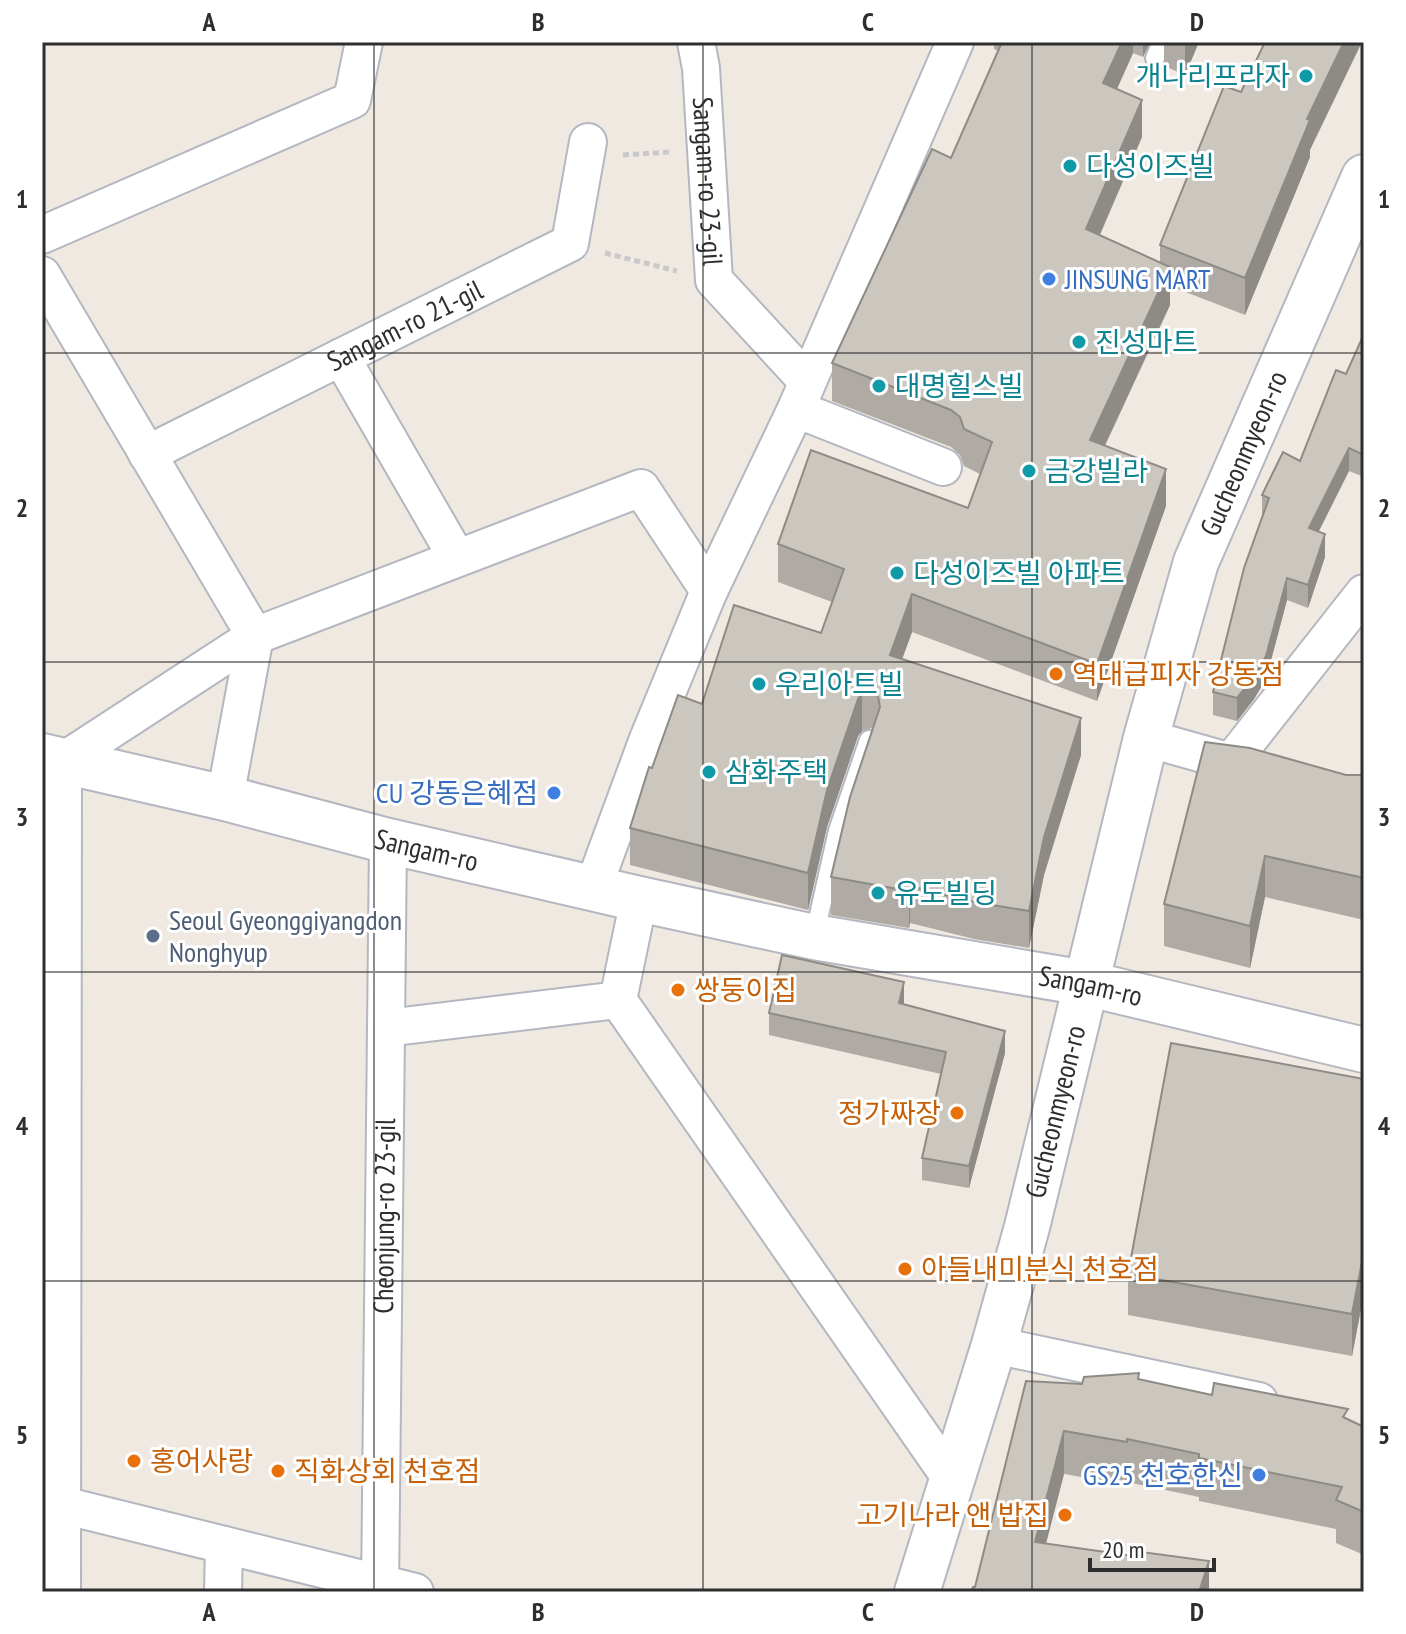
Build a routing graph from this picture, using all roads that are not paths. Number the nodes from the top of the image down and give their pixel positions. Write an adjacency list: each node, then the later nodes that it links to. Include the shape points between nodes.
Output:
1 (364, 42): 6 (street, via 352,100)
2 (696, 42): 9 (street, Sangam-ro 23-gil, via 714,280)
3 (955, 42): 9 (street)
4 (587, 149): 8 (street, Sangam-ro 21-gil, via 570,243)
5 (1364, 177): 16 (main road, Gucheonmyeon-ro, via 1196,562)
6 (42, 235)
7 (42, 275): 10 (street)
8 (341, 357): 10 (street, Sangam-ro 21-gil); 12 (street)
9 (802, 395): 11 (street); 13 (street)
10 (147, 454): 15 (street)
11 (943, 467)
12 (457, 558): 13 (street, via 641,488); 15 (street)
13 (709, 591): 23 (street)
14 (1364, 593): 19 (street)
15 (255, 636): 18 (street); 21 (street)
16 (1146, 738): 19 (street); 26 (main road, Gucheonmyeon-ro)
17 (869, 740): 25 (lane, via 838,831)
18 (52, 759): 21 (main road, Sangam-ro); 33 (street)
19 (1231, 762): 20 (street)
20 (1276, 775)
21 (225, 798): 22 (main road, Sangam-ro)
22 (388, 841): 23 (main road, Sangam-ro); 28 (street, Cheonjung-ro 23-gil)
23 (593, 888): 24 (main road, Sangam-ro)
24 (639, 899): 25 (main road, Sangam-ro); 27 (street)
25 (814, 937): 26 (main road, Sangam-ro)
26 (1085, 983): 29 (main road, Sangam-ro); 30 (main road, Gucheonmyeon-ro)
27 (618, 1000): 28 (street); 32 (street)
28 (386, 1028): 35 (street, Cheonjung-ro 23-gil)
29 (1364, 1050)
30 (994, 1345): 31 (street); 32 (main road, Gucheonmyeon-ro)
31 (1295, 1409)
32 (952, 1480): 39 (main road, Gucheonmyeon-ro)
33 (53, 1502): 34 (street); 36 (street)
34 (224, 1545): 35 (street); 37 (street)
35 (380, 1588): 38 (street)
36 (62, 1592)
37 (223, 1592)
38 (415, 1592)
39 (917, 1592)

